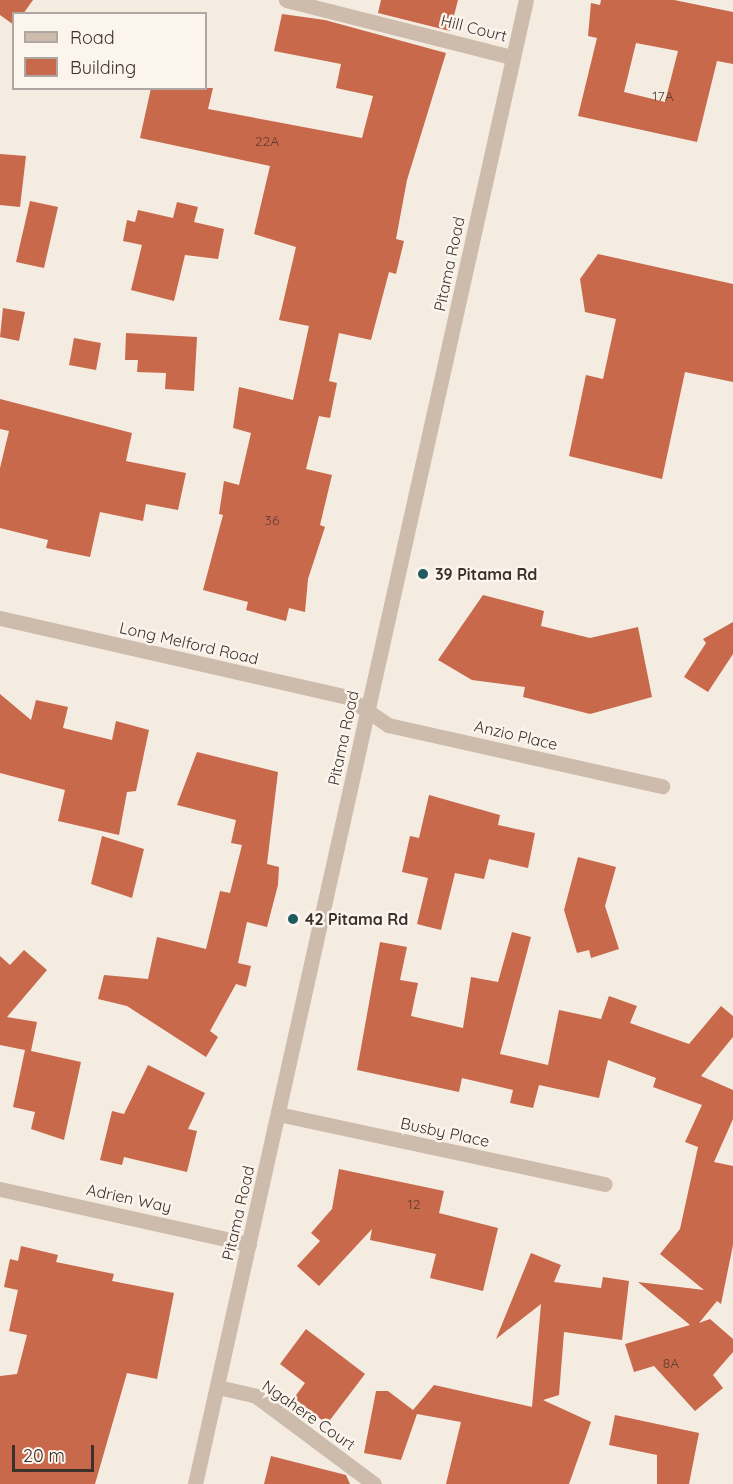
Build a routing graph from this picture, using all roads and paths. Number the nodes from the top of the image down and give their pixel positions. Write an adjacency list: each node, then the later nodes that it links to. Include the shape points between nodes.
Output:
1 (286, 0): 3 (street, Hill Court)
2 (526, 0): 3 (street, Pitama Road)
3 (512, 57): 5 (street, Pitama Road)
4 (0, 618): 5 (street, Long Melford Road, via 347,697)
5 (367, 711): 6 (street, Anzio Place, via 388,725); 7 (street, Pitama Road)
6 (662, 786)
7 (278, 1114): 8 (street, Busby Place); 10 (street, Pitama Road)
8 (605, 1184)
9 (0, 1189): 10 (street, Adrien Way)
10 (249, 1244): 11 (street, Pitama Road)
11 (218, 1387): 12 (street, Pitama Road); 13 (street, Ngahere Court, via 256,1396)
12 (195, 1484)
13 (374, 1484)

